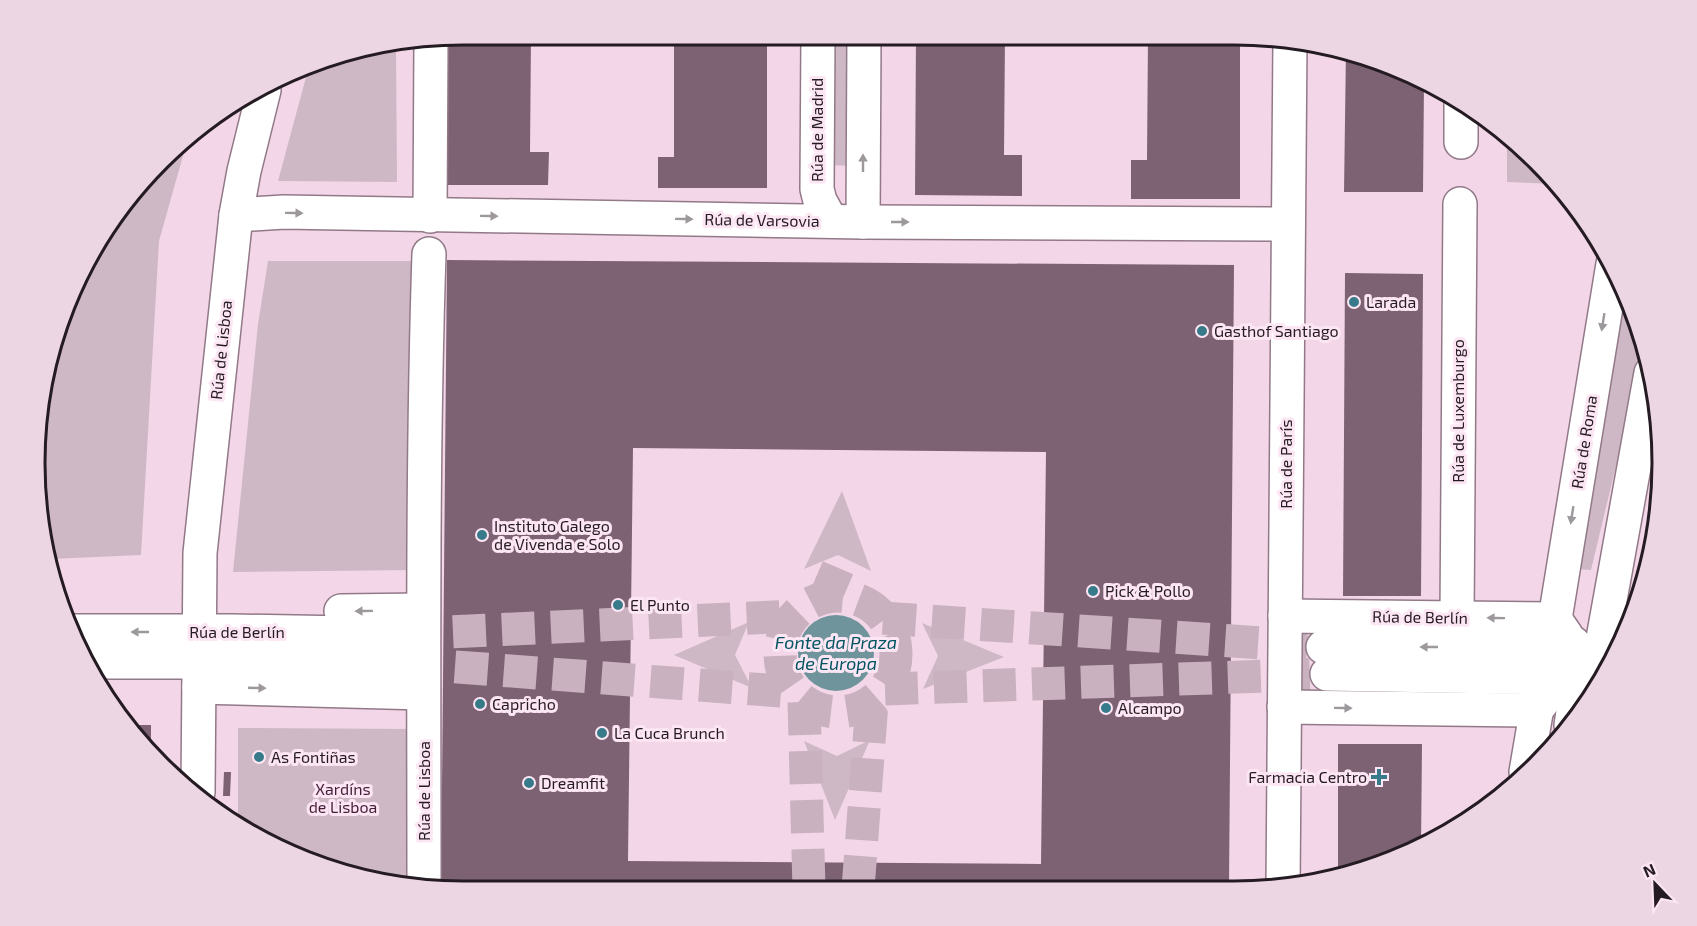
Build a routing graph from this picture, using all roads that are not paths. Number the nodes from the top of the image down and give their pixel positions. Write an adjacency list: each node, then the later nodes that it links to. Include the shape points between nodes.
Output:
1 (818, 45): 11 (street, Rúa de Madrid, via 817,189)
2 (864, 45): 12 (street, one-way to 2)
3 (430, 47): 10 (street)
4 (1290, 49): 13 (street, Rúa de París)
5 (262, 96): 9 (street, Rúa de Lisboa)
6 (1461, 112): 7 (street)
7 (1461, 142)
8 (1460, 204): 19 (street, Rúa de Luxemburgo)
9 (236, 215): 10 (street, Rúa de Varsovia, one-way to 10, via 284,212); 22 (street, Rúa de Lisboa, via 200,553)
10 (430, 216): 11 (street, Rúa de Varsovia, one-way to 11)
11 (831, 221): 12 (street, Rúa de Varsovia)
12 (863, 222): 13 (street, Rúa de Varsovia, one-way to 13)
13 (1288, 224): 18 (street, Rúa de París)
14 (429, 254): 21 (street, Rúa de Lisboa)
15 (1611, 282): 23 (street, Rúa de Roma, one-way to 23)
16 (1647, 399): 17 (street, Rúa de Roma)
17 (1642, 426): 23 (street, Rúa de Roma, via 1618,486 1592,598); 26 (street, Rúa de Roma)
18 (1285, 616): 19 (street, Rúa de Berlín); 28 (street, Rúa de París)
19 (1456, 618): 23 (street, Rúa de Berlín, one-way to 19)
20 (81, 632): 22 (street, Rúa de Berlín, one-way to 20)
21 (411, 636): 22 (street, Rúa de Berlín); 22 (street, one-way to 22, via 233,614); 27 (street, Rúa de Lisboa)
22 (199, 648): 24 (street, Rúa de Berlín); 27 (street, one-way to 27); 32 (street, Rúa de Lisboa)
23 (1560, 651): 25 (street, Rúa de Berlín, via 1524,646); 29 (street, Rúa de Roma); 30 (street, Rúa de Roma)
24 (95, 661)
25 (1325, 661)
26 (1598, 669)
27 (423, 693): 34 (street, Rúa de Lisboa)
28 (1284, 707): 29 (street, one-way to 29); 33 (street, Rúa de París)
29 (1536, 710): 31 (street, Rúa de Roma)
30 (1569, 713)
31 (1528, 761)
32 (198, 786)
33 (1283, 878)
34 (424, 879)

